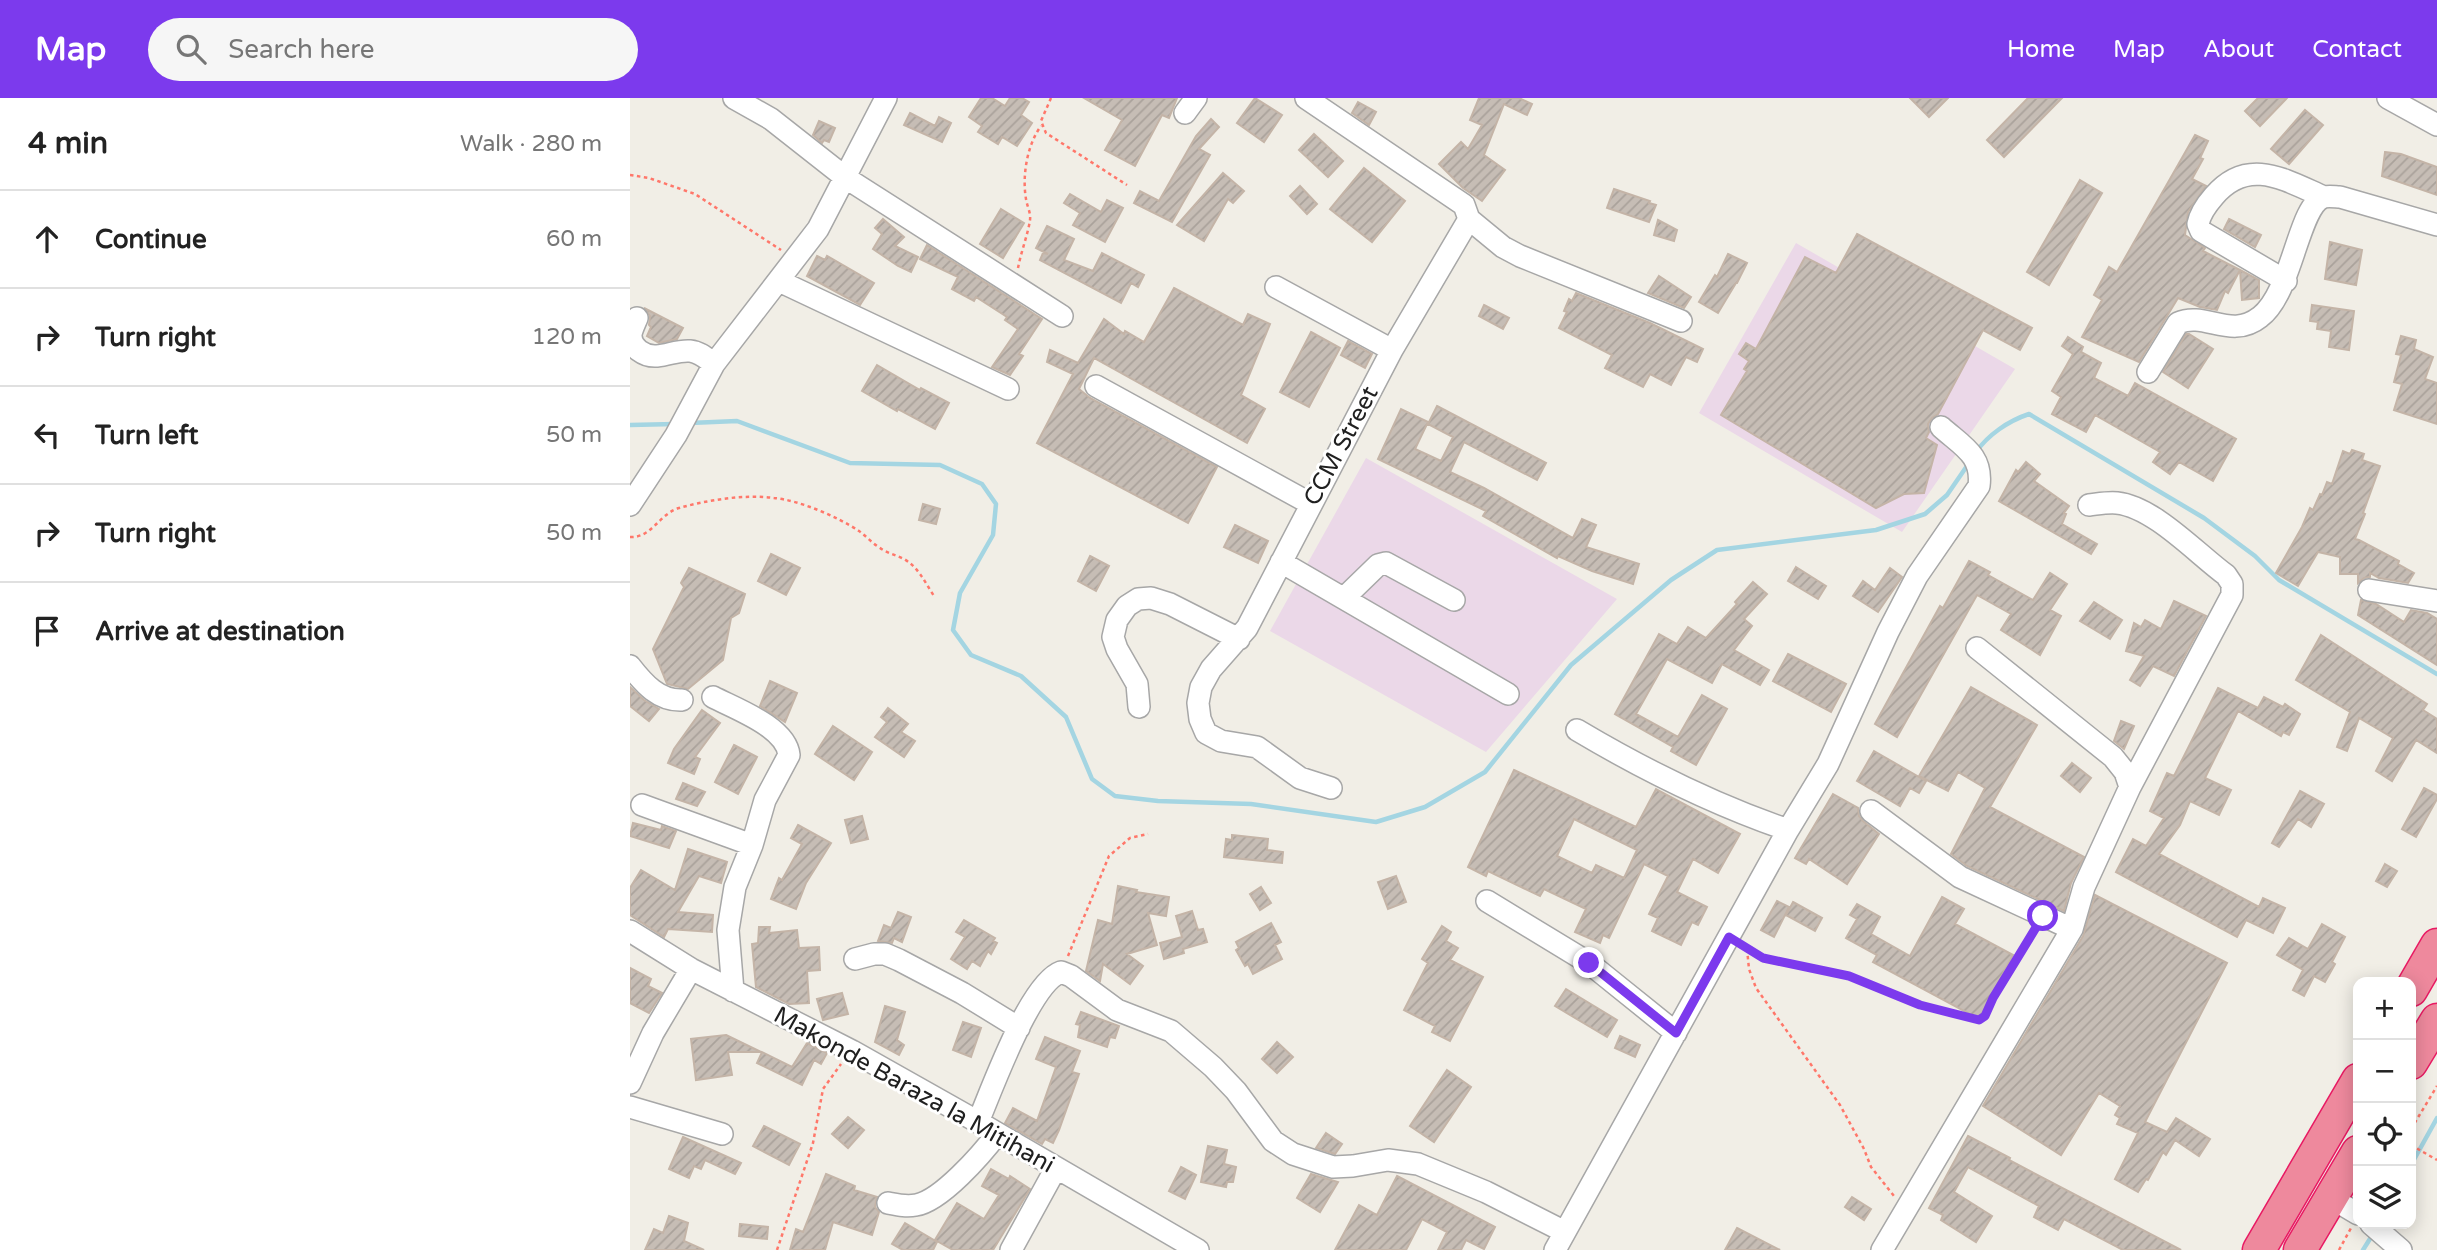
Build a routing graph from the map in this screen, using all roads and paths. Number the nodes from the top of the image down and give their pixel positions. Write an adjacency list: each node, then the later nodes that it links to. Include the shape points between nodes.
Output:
1 (734, 98): 9 (street, via 771,119)
2 (886, 98): 9 (street)
3 (1051, 98): 7 (path)
4 (1306, 98): 12 (street, via 1464,205)
5 (2388, 98): 6 (street)
6 (2431, 114)
7 (1041, 126): 10 (path, via 1054,140); 17 (path, via 1030,144 1026,197 1031,219)
8 (630, 175): 14 (path, via 695,194)
9 (846, 178): 14 (street); 17 (street)
10 (1127, 185)
11 (2324, 197): 13 (street, via 2340,197); 16 (street, via 2306,217); 16 (street, via 2281,178 2255,173 2224,185 2199,218 2201,231)
12 (1469, 219): 21 (street, via 1520,256); 22 (street, CCM Street)
13 (2437, 225)
14 (796, 259): 15 (street)
15 (779, 281): 23 (street); 26 (street)
16 (2286, 281): 24 (street, via 2263,316 2250,325 2178,323)
17 (1015, 284): 19 (street)
18 (1276, 288): 22 (street)
19 (1062, 316)
20 (637, 318): 23 (street, via 631,333 639,351 658,356 692,351)
21 (1681, 321)
22 (1392, 350): 28 (street, CCM Street)
23 (714, 363): 29 (street, via 676,435)
24 (2148, 372)
25 (1096, 386): 28 (street)
26 (1008, 389)
27 (1941, 427): 50 (street, via 1973,456 1981,470 1979,486 1917,576 1828,765)
28 (1311, 504): 32 (street, CCM Street)
29 (630, 505)
30 (2089, 505): 47 (street, via 2116,503 2157,520 2232,584 2232,596 2213,635)
31 (630, 537): 34 (path, via 642,536 676,509 721,500 774,498 838,519 905,559)
32 (1281, 562): 35 (street); 38 (street, CCM Street)
33 (2370, 590): 37 (street)
34 (933, 596)
35 (1344, 598): 36 (street, via 1378,565 1386,563); 41 (street)
36 (1454, 600)
37 (2437, 601)
38 (1239, 639): 44 (street, via 1151,598 1127,606 1117,620 1114,637 1137,684); 46 (street, CCM Street, via 1201,687 1202,727 1212,738 1257,747 1300,778)
39 (1977, 648): 47 (street, via 2113,757)
40 (630, 666): 43 (street, via 668,701)
41 (1508, 694)
42 (713, 698): 52 (street, via 771,728 788,749 765,800)
43 (682, 700)
44 (1139, 707)
45 (1577, 730): 50 (street, via 1670,782)
46 (1331, 788)
47 (2130, 788): 55 (street, via 2084,887)
48 (642, 805): 52 (street)
49 (1871, 811): 54 (street, via 1960,877)
50 (1788, 830): 57 (street)
51 (1148, 834): 62 (path, via 1130,838 1109,856)
52 (752, 845): 64 (street, via 735,887 728,930)
53 (1487, 901): 67 (street, via 1589,963)
54 (2043, 916): 55 (street); 59 (path, via 1979,1020 1920,1005 1849,976 1776,962)
55 (2072, 929): 84 (street)
56 (630, 931): 61 (street, Makonde Baraza la Mitihani)
57 (1729, 937): 59 (path); 67 (street)
58 (2437, 945): 63 (highway)
59 (1747, 949): 84 (path, via 1756,988 1840,1105 1875,1174)
60 (855, 959): 66 (street, via 885,954)
61 (691, 969): 64 (street, Makonde Baraza la Mitihani); 70 (street)
62 (1062, 972): 66 (street, via 1043,986); 88 (street, via 1117,1010 1171,1031 1236,1091 1273,1141 1293,1154 1333,1167 1388,1160 1418,1164 1475,1187)
63 (2416, 981)
64 (733, 991): 68 (street, Makonde Baraza la Mitihani)
65 (2437, 1020): 69 (highway)
66 (1019, 1028): 75 (street)
67 (1676, 1033): 88 (street)
68 (852, 1051): 75 (street, Makonde Baraza la Mitihani); 89 (path, via 823,1089 813,1143)
69 (2422, 1057)
70 (630, 1083)
71 (2437, 1086): 74 (path)
72 (2353, 1089): 93 (highway)
73 (630, 1107): 77 (street)
74 (2416, 1121)
75 (978, 1122): 76 (street, Makonde Baraza la Mitihani)
76 (998, 1133): 81 (street, Makonde Baraza la Mitihani); 83 (street, via 968,1168 930,1200 918,1205)
77 (722, 1134)
78 (2416, 1148): 79 (path)
79 (2437, 1160)
80 (2353, 1161): 82 (highway)
81 (1056, 1168): 90 (street); 91 (street, Makonde Baraza la Mitihani)
82 (2331, 1198): 85 (street); 94 (highway)
83 (888, 1203)
84 (1905, 1209): 92 (street)
85 (2353, 1216)
86 (2355, 1229): 95 (path)
87 (2370, 1229): 96 (street)
88 (1560, 1241)
89 (777, 1250)
90 (1011, 1250)
91 (1198, 1250)
92 (1882, 1250)
93 (2259, 1250)
94 (2300, 1250)
95 (2339, 1250)
96 (2401, 1250)

